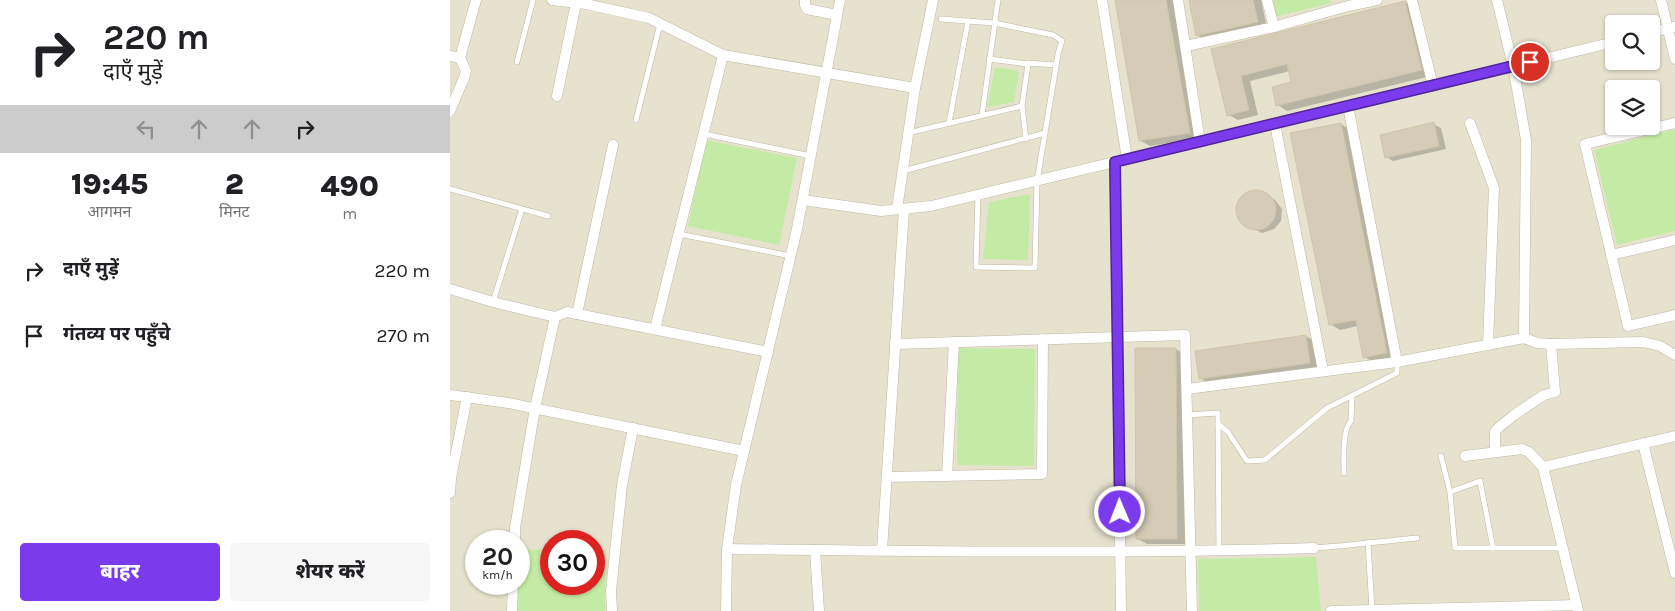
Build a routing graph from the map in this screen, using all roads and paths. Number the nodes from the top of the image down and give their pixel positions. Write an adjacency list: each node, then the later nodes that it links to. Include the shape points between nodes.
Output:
1 (476, 0): 27 (street)
2 (533, 0): 30 (lane)
3 (552, 0): 15 (street)
4 (805, 0): 17 (street, via 807,8)
5 (840, 0): 17 (street)
6 (933, 0): 36 (street)
7 (998, 0): 20 (lane)
8 (1102, 0): 54 (street)
9 (1178, 0): 25 (street)
10 (1267, 0): 22 (street)
11 (1377, 0): 16 (street)
12 (1412, 0): 35 (street)
13 (1497, 0): 33 (street)
14 (1661, 0): 23 (street)
15 (576, 3): 21 (street, via 649,18); 37 (street)
16 (1347, 3): 22 (street)
17 (837, 15): 34 (street)
18 (941, 19): 19 (lane)
19 (968, 21): 20 (lane); 43 (lane)
20 (994, 23): 28 (lane); 32 (lane, via 1052,34 1062,41)
21 (660, 24): 26 (street); 42 (lane)
22 (1274, 27): 25 (street)
23 (1672, 27): 29 (street)
24 (1605, 44): 33 (street)
25 (1186, 46): 51 (street)
26 (723, 55): 34 (street); 48 (street)
27 (455, 57): 40 (street, via 466,71)
28 (989, 59): 31 (lane); 41 (lane)
29 (1675, 59)
30 (516, 62)
31 (1023, 63): 32 (lane); 38 (lane, via 1028,64)
32 (1056, 65): 49 (lane)
33 (1513, 66): 35 (street); 75 (street, via 1526,140)
34 (826, 73): 36 (street); 53 (street)
35 (1432, 86): 39 (street)
36 (915, 88): 47 (street)
37 (557, 96)
38 (1022, 106): 41 (lane); 50 (lane)
39 (1348, 106): 46 (street); 83 (street)
40 (450, 111)
41 (982, 115): 43 (lane)
42 (636, 120)
43 (949, 123): 47 (lane)
44 (1470, 123): 80 (street, via 1494,188)
45 (1675, 123): 66 (street, via 1585,144)
46 (1275, 124): 51 (street); 84 (street)
47 (908, 133): 56 (street)
48 (704, 134): 53 (lane); 64 (street)
49 (1045, 134): 50 (lane); 57 (lane)
50 (1026, 139): 56 (lane)
51 (1200, 142): 54 (street)
52 (613, 145): 70 (street)
53 (811, 156): 60 (street)
54 (1127, 159): 55 (street)
55 (1115, 162): 57 (street); 74 (street)
56 (903, 171): 62 (street)
57 (1037, 181): 59 (street); 59 (lane, via 1035,268 976,267)
58 (450, 189): 61 (lane)
59 (978, 195): 62 (street)
60 (803, 200): 62 (street, via 882,211); 67 (street)
61 (522, 209): 63 (lane); 69 (lane)
62 (901, 209): 78 (street)
63 (548, 216)
64 (679, 234): 67 (lane); 73 (street)
65 (1675, 240): 66 (street)
66 (1611, 255): 71 (street, via 1628,326)
67 (791, 256): 81 (street)
68 (450, 289): 69 (street)
69 (493, 302): 72 (street)
70 (577, 314): 72 (street, via 567,312); 73 (street)
71 (1675, 315)
72 (555, 317): 89 (street)
73 (655, 329): 81 (street)
74 (1118, 337): 76 (street); 85 (street, via 1185,335); 118 (street)
75 (1524, 338): 79 (street); 80 (street)
76 (1043, 339): 77 (street); 101 (street, via 1042,474)
77 (954, 342): 78 (street); 101 (street)
78 (896, 344): 102 (street)
79 (1551, 344): 82 (street, via 1643,342 1660,346); 96 (street, via 1554,392 1544,395 1497,429)
80 (1488, 345): 83 (street)
81 (768, 352): 95 (street)
82 (1675, 355)
83 (1397, 362): 84 (street); 87 (lane, via 1397,373)
84 (1323, 371): 85 (street)
85 (1187, 389): 90 (street)
86 (450, 395): 88 (street)
87 (1352, 396): 91 (lane, via 1327,408 1265,460 1247,461 1228,432); 100 (lane, via 1351,421 1344,445)
88 (467, 397): 89 (street); 103 (street)
89 (535, 408): 92 (street); 106 (street)
90 (1187, 415): 91 (lane, via 1218,413); 116 (street)
91 (1218, 424): 117 (lane)
92 (633, 428): 95 (street); 125 (street, via 622,485 611,590)
93 (1675, 436): 94 (street)
94 (1643, 443): 99 (street); 107 (street)
95 (744, 451): 113 (street)
96 (1494, 452): 98 (street); 99 (street, via 1525,450)
97 (1441, 456): 104 (lane)
98 (1465, 456)
99 (1543, 467): 112 (street)
100 (1344, 473)
101 (948, 476): 102 (street)
102 (887, 477): 115 (street)
103 (450, 478): 105 (street)
104 (1450, 492): 111 (lane, via 1455,548); 111 (lane, via 1480,481)
105 (450, 493)
106 (515, 530)
107 (1671, 536): 119 (street)
108 (1417, 538): 109 (lane)
109 (1368, 542): 110 (lane); 122 (lane)
110 (1314, 548): 117 (street)
111 (1493, 548): 112 (lane)
112 (1563, 548): 121 (street)
113 (727, 549): 114 (street); 126 (street)
114 (815, 550): 115 (street); 127 (street)
115 (882, 550): 118 (street)
116 (1190, 550): 117 (street); 118 (street); 129 (street)
117 (1219, 550)
118 (1120, 551): 128 (street)
119 (1675, 573)
120 (513, 595): 124 (street)
121 (1577, 608): 123 (street)
122 (1372, 610): 123 (street); 130 (street)
123 (1390, 610)
124 (512, 611)
125 (612, 611)
126 (726, 611)
127 (819, 611)
128 (1122, 611)
129 (1192, 611)
130 (1331, 611)

